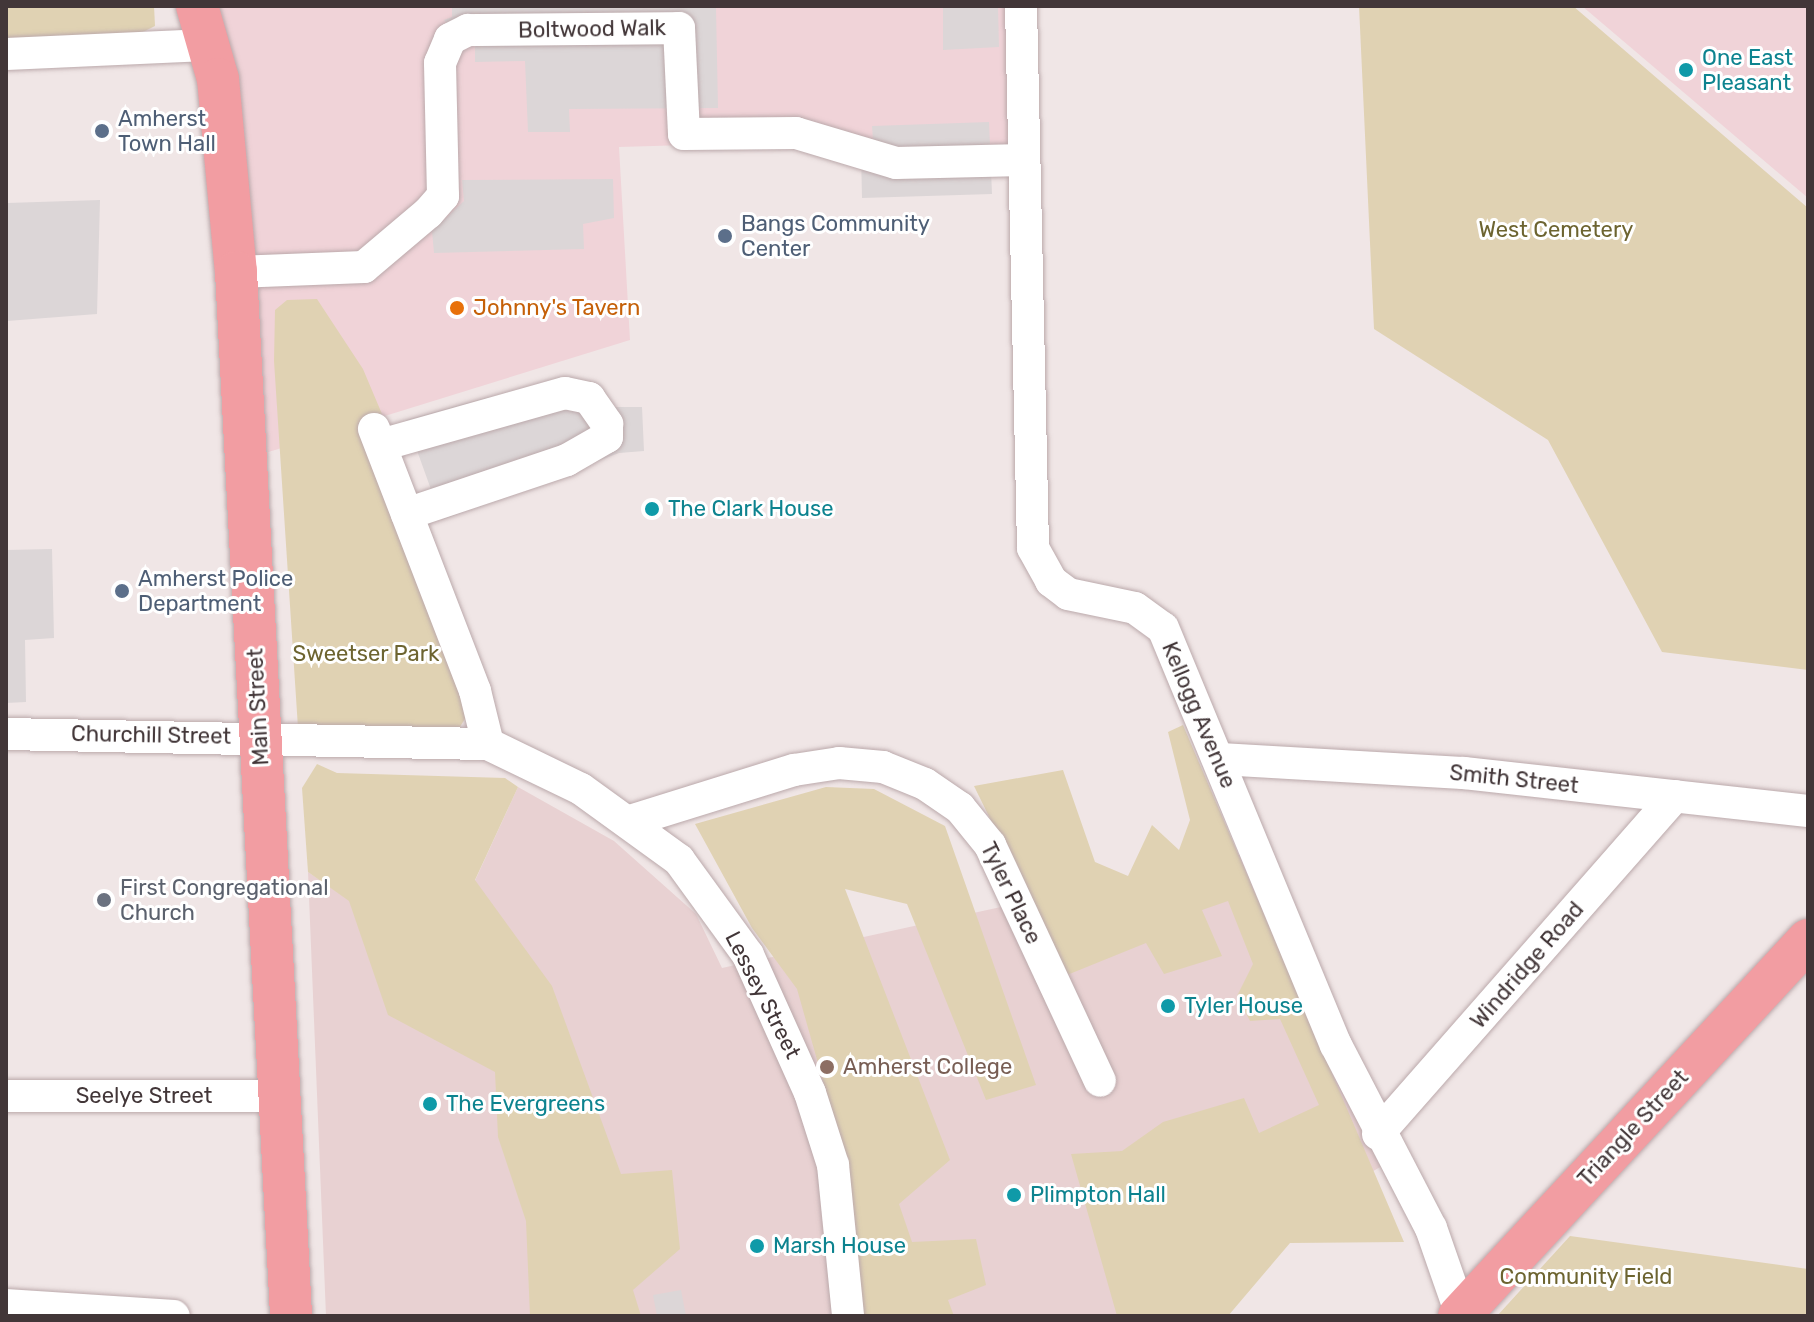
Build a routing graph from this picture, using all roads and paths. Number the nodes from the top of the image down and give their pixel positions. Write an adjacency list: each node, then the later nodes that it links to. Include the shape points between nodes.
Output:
1 (1021, 6): 4 (street, Kellogg Avenue)
2 (202, 25): 3 (street); 5 (main road, Main Street, via 218,79)
3 (6, 54)
4 (1024, 160): 5 (street, Boltwood Walk, via 896,163 796,133 684,134 679,28 468,30 450,39 440,63 443,196 428,213 364,267); 10 (street, Kellogg Avenue, via 1033,548 1051,581 1068,594 1135,608 1163,628)
5 (236, 272): 8 (main road, Main Street)
6 (407, 514): 6 (street, via 567,460 607,437 607,424 589,398 565,393 377,437); 9 (street, via 475,691)
7 (6, 734): 8 (street, Churchill Street)
8 (260, 737): 9 (street, Churchill Street); 17 (main road, Main Street)
9 (488, 744): 13 (street, Lessey Street, via 581,789)
10 (1219, 759): 11 (street, Smith Street, via 1464,773); 18 (street, Kellogg Avenue)
11 (1675, 796): 12 (street, Smith Street); 18 (street, Windridge Road)
12 (1808, 811)
13 (630, 821): 15 (street, Tyler Place, via 794,770 839,763 883,767 925,784 960,808 990,845); 23 (street, Lessey Street, via 679,860 710,898 748,955 779,1018 833,1165)
14 (1808, 940): 20 (main road, Triangle Street)
15 (1100, 1081)
16 (6, 1096): 17 (street, Seelye Street)
17 (281, 1096): 22 (main road, Main Street)
18 (1378, 1134): 20 (street, Kellogg Avenue, via 1431,1228)
19 (6, 1305): 21 (street)
20 (1460, 1315)
21 (174, 1316)
22 (291, 1316)
23 (848, 1316)

